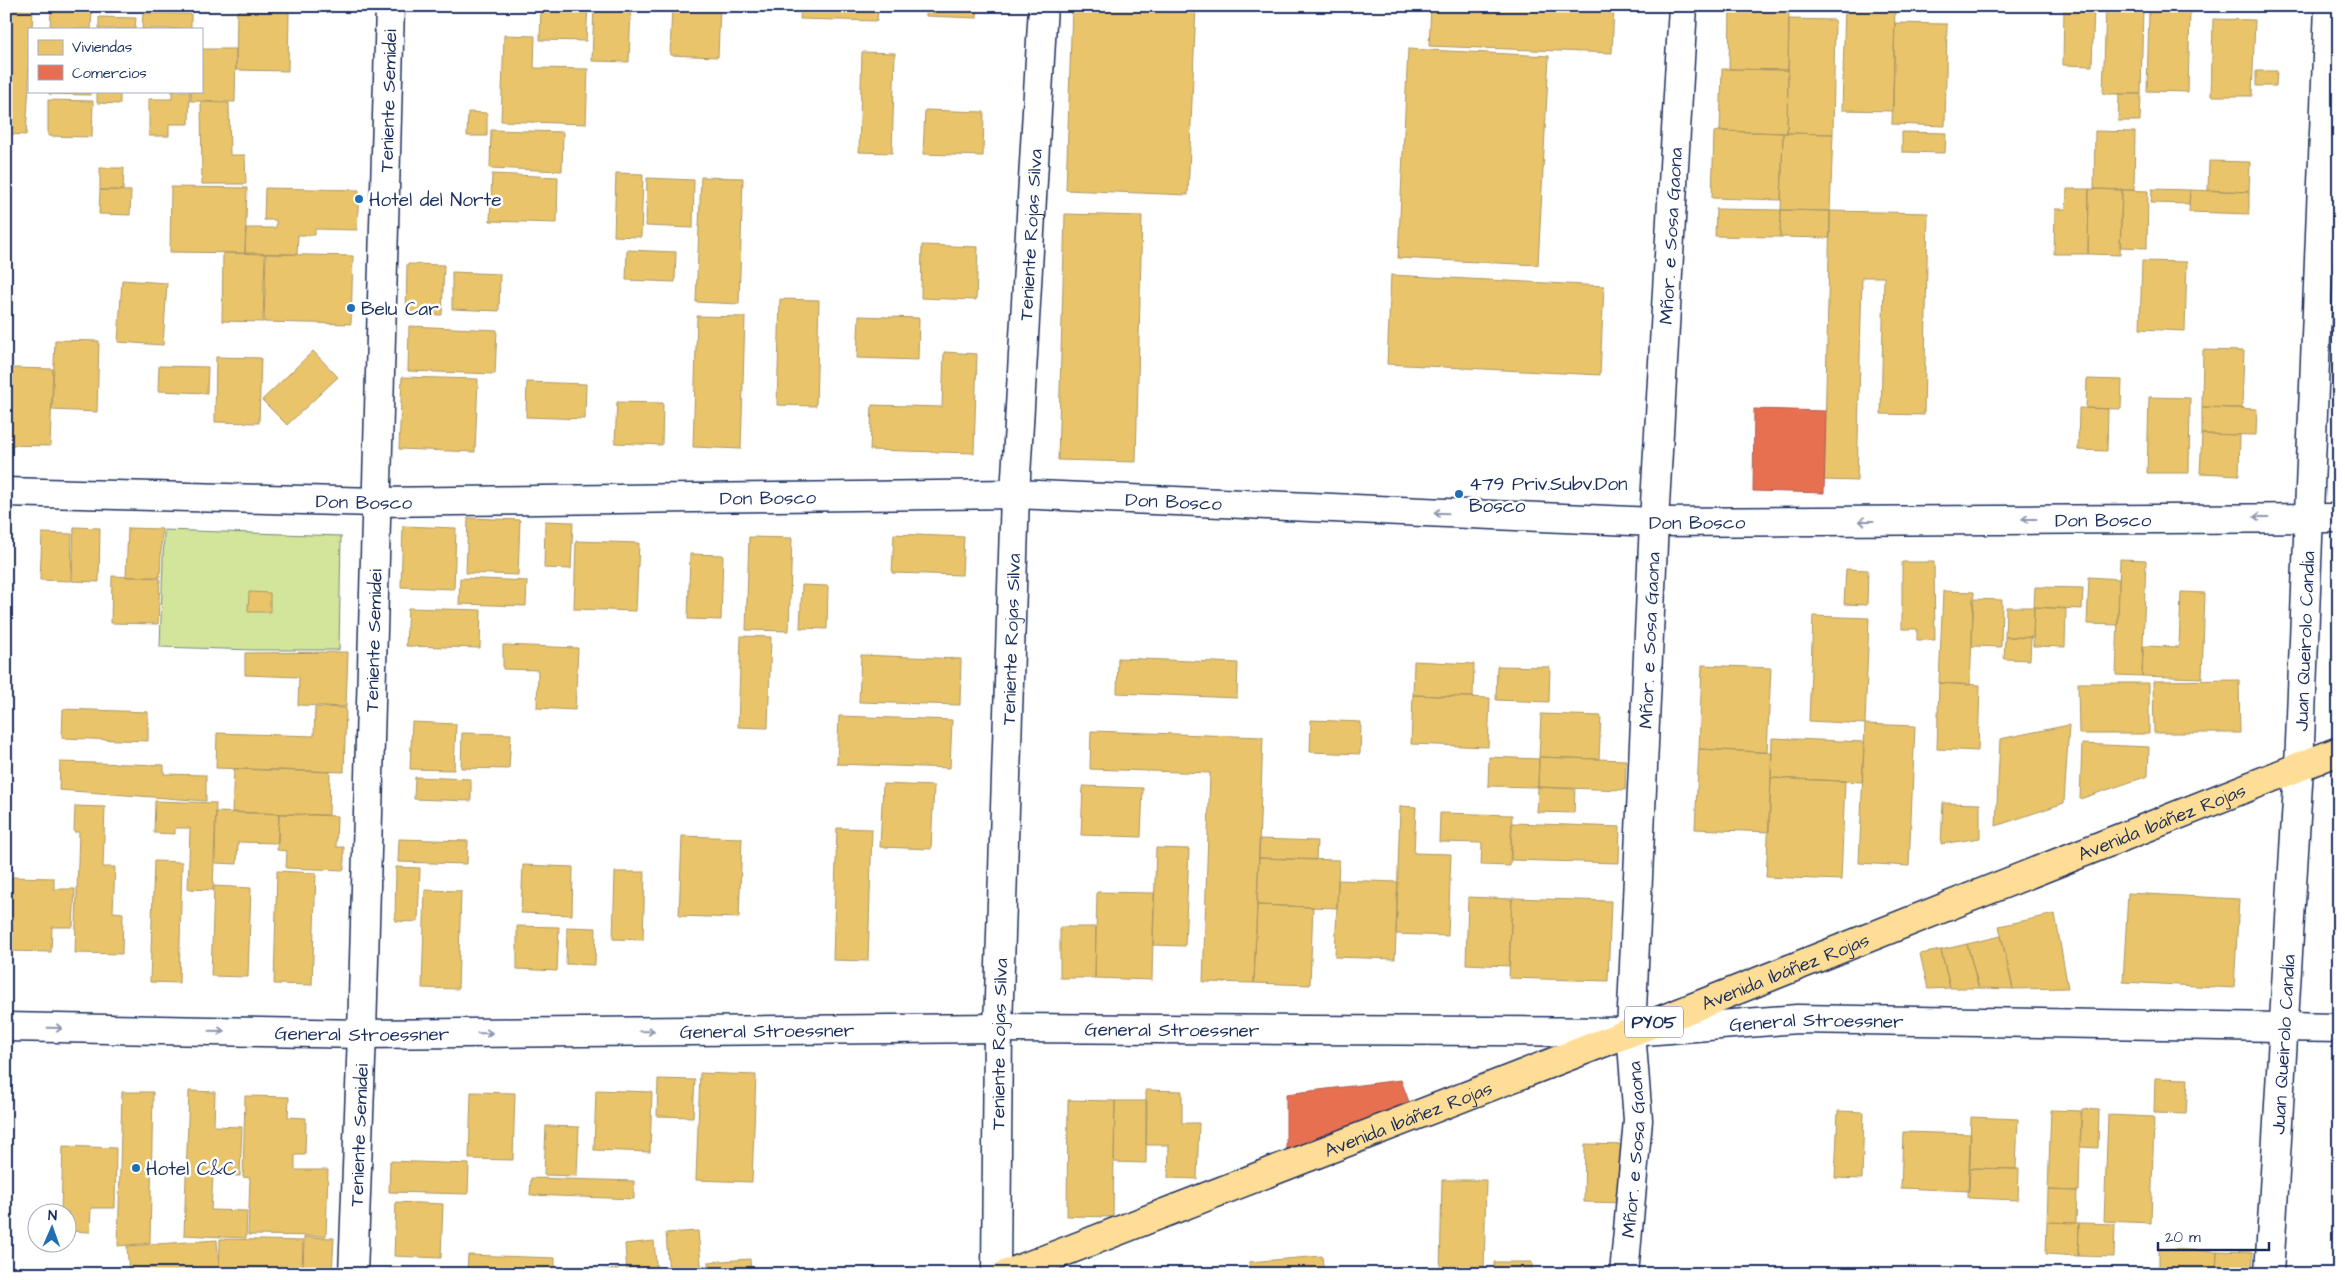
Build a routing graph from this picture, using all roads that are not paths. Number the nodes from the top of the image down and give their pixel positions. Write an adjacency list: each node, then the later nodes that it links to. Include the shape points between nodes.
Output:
1 (390, 6): 7 (street, Teniente Semidei)
2 (1043, 6): 6 (street, Teniente Rojas Silva)
3 (1683, 6): 10 (street, Mñor. e Sosa Gaona)
4 (2329, 6): 8 (street, Juan Queirolo Candia)
5 (6, 492): 7 (street, Don Bosco)
6 (1015, 494): 7 (street, Don Bosco); 10 (street, Don Bosco, one-way to 6); 15 (street, Teniente Rojas Silva)
7 (376, 502): 18 (street, Teniente Semidei)
8 (2310, 517): 9 (street, Don Bosco); 10 (street, Don Bosco, one-way to 10); 12 (street, Juan Queirolo Candia)
9 (2339, 518)
10 (1654, 522): 17 (street, Mñor. e Sosa Gaona)
11 (2339, 751): 12 (highway, Avenida Ibáñez Rojas / PY05)
12 (2299, 767): 14 (street, Juan Queirolo Candia); 17 (highway, Avenida Ibáñez Rojas / PY05)
13 (6, 1027): 18 (street, General Stroessner, one-way to 18)
14 (2282, 1027): 16 (street, General Stroessner); 17 (street, General Stroessner, via 1797,1019); 23 (street, Juan Queirolo Candia)
15 (998, 1028): 17 (street, General Stroessner); 18 (street, General Stroessner, one-way to 15); 20 (street, Teniente Rojas Silva)
16 (2339, 1028)
17 (1630, 1032): 21 (highway, Avenida Ibáñez Rojas / PY05); 22 (street, Mñor. e Sosa Gaona, via 1638,1120)
18 (362, 1034): 19 (street, Teniente Semidei)
19 (353, 1274)
20 (996, 1274)
21 (1007, 1274)
22 (1624, 1274)
23 (2269, 1274)

